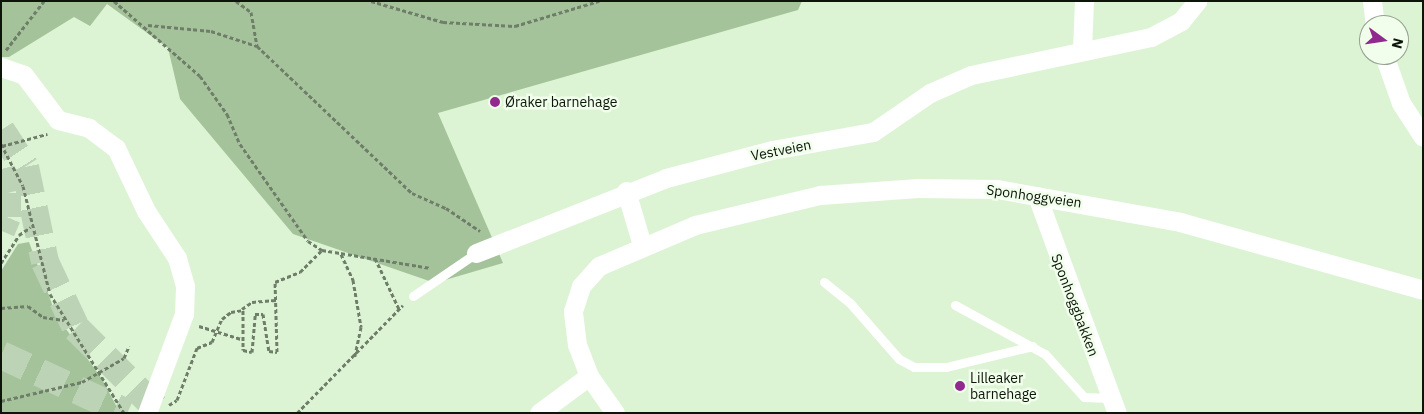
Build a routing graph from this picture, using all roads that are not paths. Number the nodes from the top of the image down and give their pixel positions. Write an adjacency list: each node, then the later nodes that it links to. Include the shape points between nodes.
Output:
1 (1084, 1): 5 (street)
2 (1197, 1): 5 (street, Vestveien, via 1181,21 1151,37)
3 (1372, 1): 4 (street)
4 (1374, 15)
5 (1082, 50): 9 (street, Vestveien, via 995,68 946,84 873,132 726,161)
6 (1388, 65): 8 (street, via 1401,102)
7 (1, 67): 20 (street, via 24,75 58,120 90,128 116,148 182,271 182,321)
8 (1423, 136)
9 (626, 192): 11 (street); 12 (street, Vestveien)
10 (1038, 196): 11 (street, Sponhoggveien, via 967,187 820,194 742,211); 14 (street, Sponhoggveien, via 1180,222); 19 (street, Sponhoggbakken)
11 (642, 245): 18 (street, Sponhoggveien, via 599,266 576,298 573,326)
12 (476, 252): 15 (lane)
13 (824, 282): 17 (lane, via 850,303 899,359 914,367 946,367)
14 (1423, 290)
15 (413, 296)
16 (955, 305): 17 (lane)
17 (1033, 346): 19 (lane, via 1084,396)
18 (589, 376): 21 (street); 22 (street, Sponhoggveien)
19 (1114, 405)
20 (147, 413)
21 (539, 413)
22 (616, 413)

